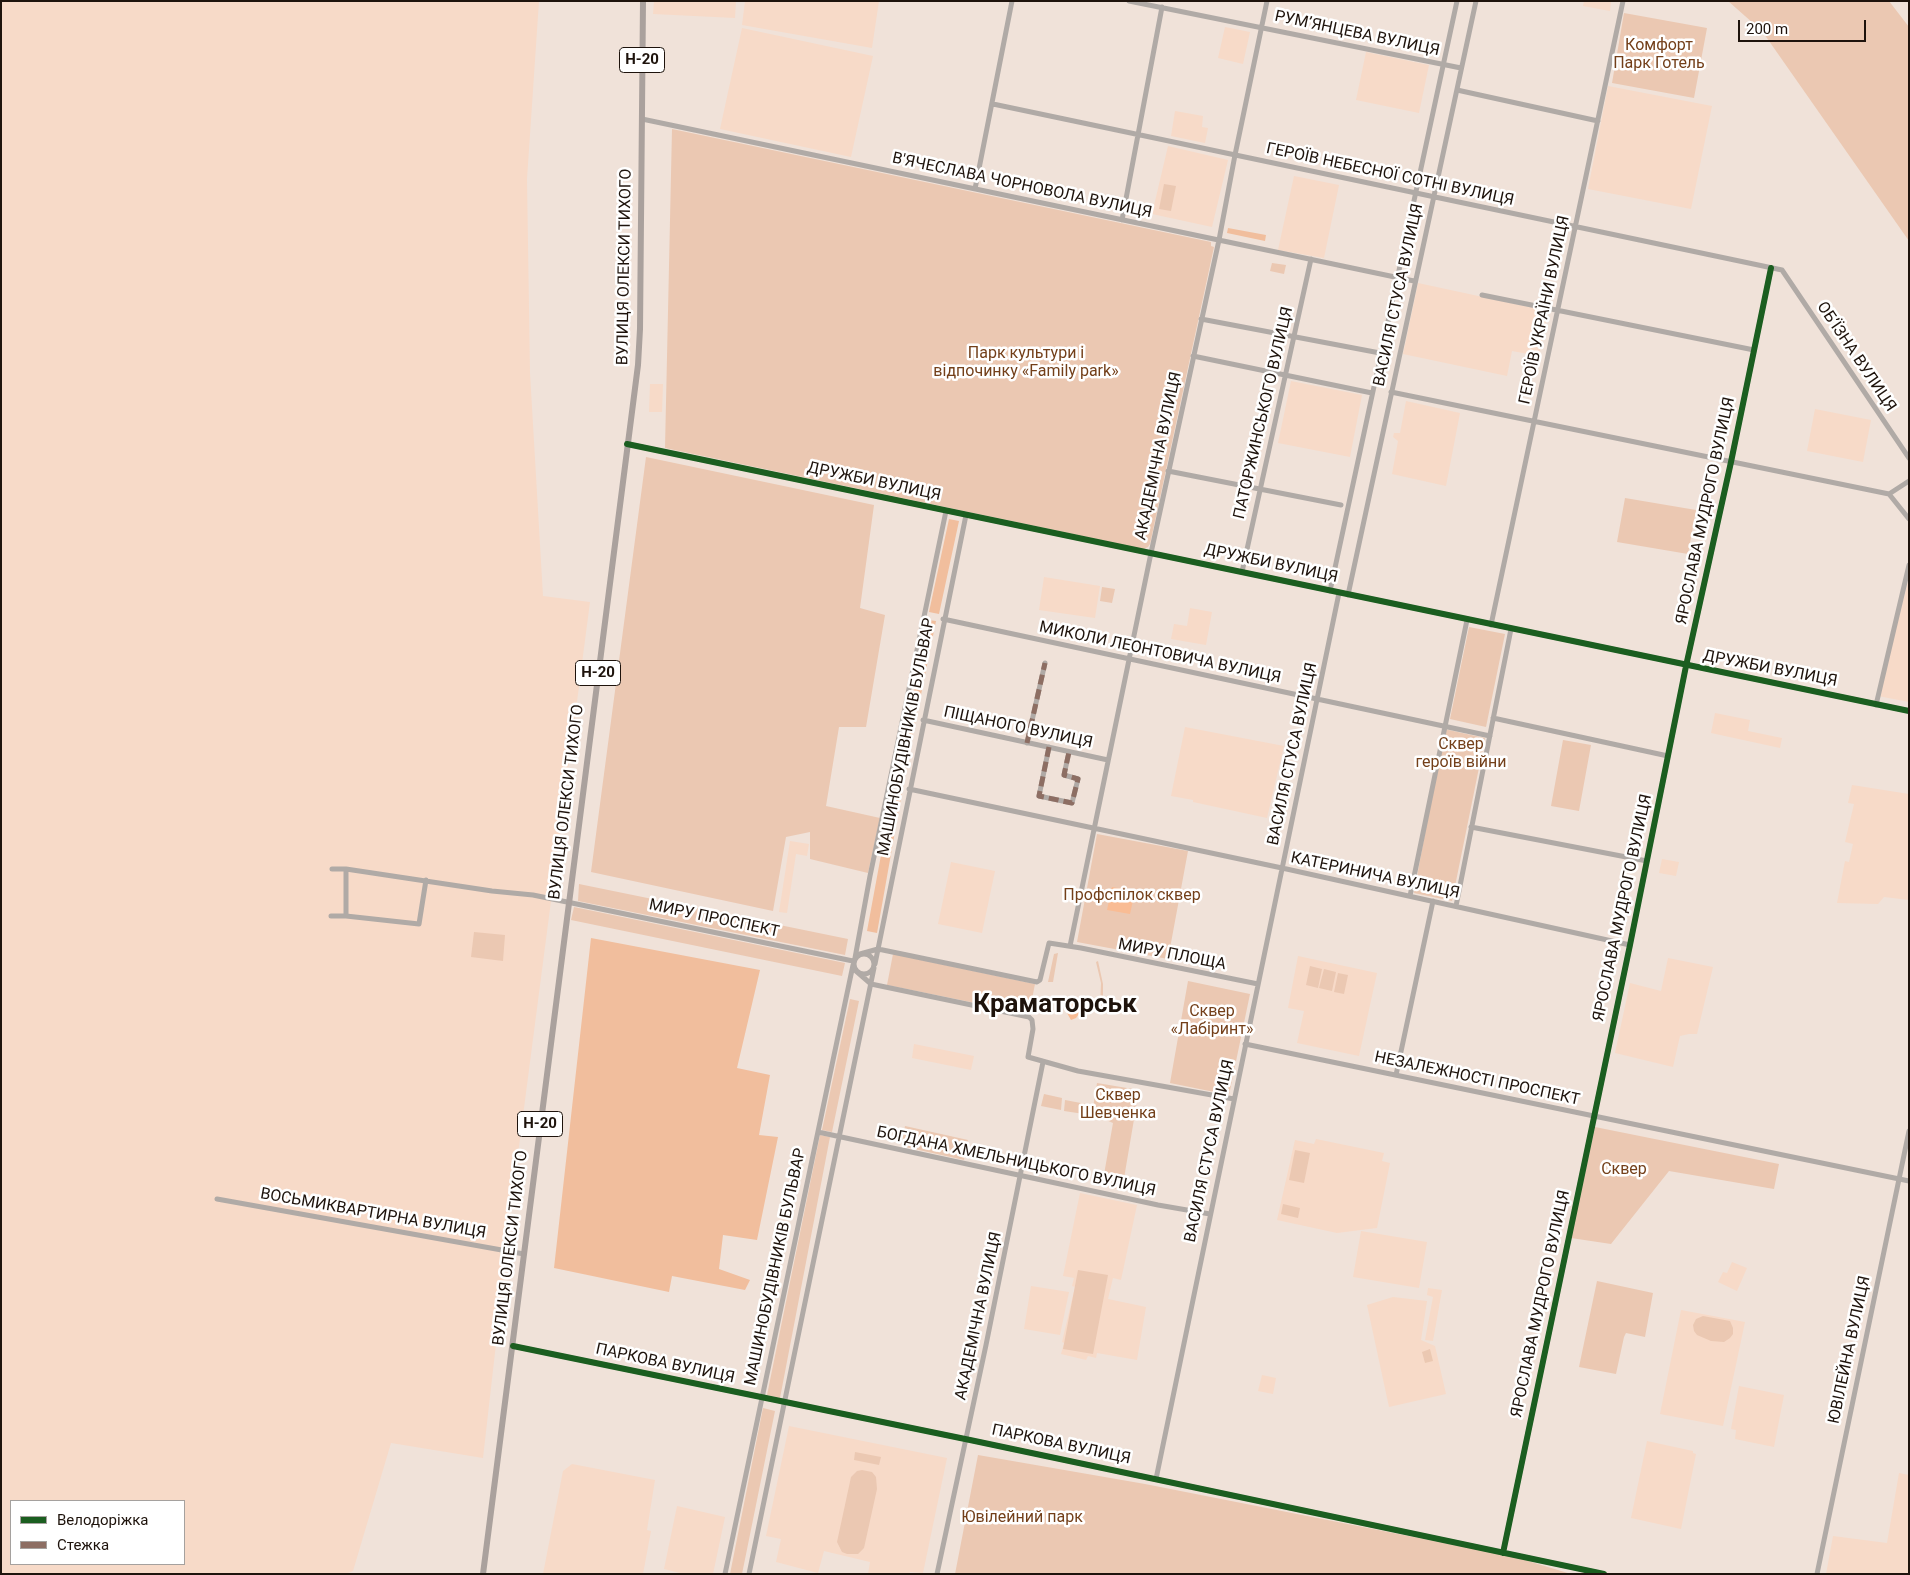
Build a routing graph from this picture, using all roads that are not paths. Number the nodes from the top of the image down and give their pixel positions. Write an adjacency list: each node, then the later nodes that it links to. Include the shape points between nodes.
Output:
1 (643, 1): 14 (main road, ВУЛИЦЯ ОЛЕКСИ ТИХОГО / Н-20)
2 (1012, 1): 13 (street)
3 (1129, 1): 8 (street, РУМ’ЯНЦЕВА ВУЛИЦЯ)
4 (1267, 1): 9 (street, АКАДЕМІЧНА ВУЛИЦЯ)
5 (1457, 1): 10 (street, ВАСИЛЯ СТУСА ВУЛИЦЯ)
6 (1476, 1): 11 (street, ВАСИЛЯ СТУСА ВУЛИЦЯ)
7 (1623, 1): 15 (street, ГЕРОЇВ УКРАЇНИ ВУЛИЦЯ)
8 (1162, 7): 9 (street, РУМ’ЯНЦЕВА ВУЛИЦЯ); 16 (street)
9 (1262, 27): 10 (street, РУМ’ЯНЦЕВА ВУЛИЦЯ); 17 (street, АКАДЕМІЧНА ВУЛИЦЯ)
10 (1443, 64): 11 (street, РУМ’ЯНЦЕВА ВУЛИЦЯ); 19 (street, ВАСИЛЯ СТУСА ВУЛИЦЯ)
11 (1461, 68): 12 (street, ВАСИЛЯ СТУСА ВУЛИЦЯ)
12 (1457, 90): 15 (street); 20 (street, ВАСИЛЯ СТУСА ВУЛИЦЯ)
13 (993, 104): 16 (street, ГЕРОЇВ НЕБЕСНОЇ СОТНІ ВУЛИЦЯ); 18 (street)
14 (642, 119): 18 (street, В'ЯЧЕСЛАВА ЧОРНОВОЛА ВУЛИЦЯ); 40 (main road, ВУЛИЦЯ ОЛЕКСИ ТИХОГО / Н-20, via 640,328)
15 (1598, 120): 22 (street, ГЕРОЇВ УКРАЇНИ ВУЛИЦЯ)
16 (1136, 134): 17 (street, ГЕРОЇВ НЕБЕСНОЇ СОТНІ ВУЛИЦЯ); 21 (street)
17 (1235, 155): 19 (street, ГЕРОЇВ НЕБЕСНОЇ СОТНІ ВУЛИЦЯ); 23 (street, АКАДЕМІЧНА ВУЛИЦЯ)
18 (975, 189): 21 (street, В'ЯЧЕСЛАВА ЧОРНОВОЛА ВУЛИЦЯ)
19 (1415, 192): 20 (street, ГЕРОЇВ НЕБЕСНОЇ СОТНІ ВУЛИЦЯ); 27 (street, ВАСИЛЯ СТУСА ВУЛИЦЯ)
20 (1434, 196): 22 (street, ГЕРОЇВ НЕБЕСНОЇ СОТНІ ВУЛИЦЯ); 28 (street, ВАСИЛЯ СТУСА ВУЛИЦЯ)
21 (1122, 220): 23 (street, В'ЯЧЕСЛАВА ЧОРНОВОЛА ВУЛИЦЯ)
22 (1576, 226): 25 (street, ГЕРОЇВ НЕБЕСНОЇ СОТНІ ВУЛИЦЯ); 30 (street, ГЕРОЇВ УКРАЇНИ ВУЛИЦЯ)
23 (1219, 240): 24 (street, В'ЯЧЕСЛАВА ЧОРНОВОЛА ВУЛИЦЯ); 31 (street, АКАДЕМІЧНА ВУЛИЦЯ)
24 (1311, 259): 27 (street, В'ЯЧЕСЛАВА ЧОРНОВОЛА ВУЛИЦЯ); 32 (street, ПАТОРЖИНСЬКОГО ВУЛИЦЯ)
25 (1771, 268): 26 (street, ГЕРОЇВ НЕБЕСНОЇ СОТНІ ВУЛИЦЯ); 33 (street, ЯРОСЛАВА МУДРОГО ВУЛИЦЯ)
26 (1782, 270): 41 (street, ОБ’ЇЗНА ВУЛИЦЯ)
27 (1396, 277): 28 (street, В'ЯЧЕСЛАВА ЧОРНОВОЛА ВУЛИЦЯ); 34 (street, ВАСИЛЯ СТУСА ВУЛИЦЯ)
28 (1414, 281): 37 (street, ВАСИЛЯ СТУСА ВУЛИЦЯ)
29 (1482, 295): 30 (street)
30 (1557, 312): 33 (street); 39 (street, ГЕРОЇВ УКРАЇНИ ВУЛИЦЯ)
31 (1201, 319): 32 (street); 35 (street, АКАДЕМІЧНА ВУЛИЦЯ)
32 (1294, 337): 34 (street); 36 (street, ПАТОРЖИНСЬКОГО ВУЛИЦЯ)
33 (1754, 350): 42 (street, ЯРОСЛАВА МУДРОГО ВУЛИЦЯ)
34 (1380, 353): 38 (street, ВАСИЛЯ СТУСА ВУЛИЦЯ)
35 (1193, 356): 36 (street); 43 (street, АКАДЕМІЧНА ВУЛИЦЯ)
36 (1286, 375): 38 (street); 45 (street, ПАТОРЖИНСЬКОГО ВУЛИЦЯ)
37 (1391, 392): 39 (street); 56 (street, ВАСИЛЯ СТУСА ВУЛИЦЯ)
38 (1372, 393): 54 (street, ВАСИЛЯ СТУСА ВУЛИЦЯ)
39 (1534, 422): 42 (street); 59 (street, ГЕРОЇВ УКРАЇНИ ВУЛИЦЯ)
40 (627, 444): 48 (street, ДРУЖБИ ВУЛИЦЯ); 86 (main road, ВУЛИЦЯ ОЛЕКСИ ТИХОГО / Н-20)
41 (1909, 458)
42 (1731, 462): 46 (street); 63 (street, ЯРОСЛАВА МУДРОГО ВУЛИЦЯ)
43 (1168, 471): 45 (street); 51 (street, АКАДЕМІЧНА ВУЛИЦЯ)
44 (1909, 481): 46 (street)
45 (1260, 489): 47 (street); 53 (street, ПАТОРЖИНСЬКОГО ВУЛИЦЯ)
46 (1890, 494): 50 (street)
47 (1341, 505)
48 (946, 510): 49 (street, ДРУЖБИ ВУЛИЦЯ); 94 (street, МАШИНОБУДІВНИКІВ БУЛЬВАР)
49 (966, 515): 51 (street, ДРУЖБИ ВУЛИЦЯ); 57 (street, МАШИНОБУДІВНИКІВ БУЛЬВАР)
50 (1909, 519)
51 (1151, 553): 53 (street, ДРУЖБИ ВУЛИЦЯ); 61 (street, АКАДЕМІЧНА ВУЛИЦЯ)
52 (1909, 564): 65 (street)
53 (1242, 572): 54 (street, ДРУЖБИ ВУЛИЦЯ)
54 (1330, 591): 55 (street, ДРУЖБИ ВУЛИЦЯ)
55 (1339, 593): 56 (street, ДРУЖБИ ВУЛИЦЯ); 64 (street, ВАСИЛЯ СТУСА ВУЛИЦЯ)
56 (1348, 595): 58 (street, ДРУЖБИ ВУЛИЦЯ)
57 (943, 619): 61 (street, МИКОЛИ ЛЕОНТОВИЧА ВУЛИЦЯ); 68 (street, МАШИНОБУДІВНИКІВ БУЛЬВАР)
58 (1467, 620): 59 (street, ДРУЖБИ ВУЛИЦЯ); 69 (street)
59 (1491, 624): 60 (street, ДРУЖБИ ВУЛИЦЯ)
60 (1511, 629): 63 (street, ДРУЖБИ ВУЛИЦЯ); 67 (street)
61 (1130, 659): 64 (street, МИКОЛИ ЛЕОНТОВИЧА ВУЛИЦЯ); 75 (street, АКАДЕМІЧНА ВУЛИЦЯ)
62 (1044, 663): 71 (street)
63 (1686, 666): 65 (street, ДРУЖБИ ВУЛИЦЯ); 74 (street, ЯРОСЛАВА МУДРОГО ВУЛИЦЯ)
64 (1317, 699): 69 (street, МИКОЛИ ЛЕОНТОВИЧА ВУЛИЦЯ); 80 (street, ВАСИЛЯ СТУСА ВУЛИЦЯ)
65 (1876, 704): 66 (street, ДРУЖБИ ВУЛИЦЯ)
66 (1909, 711)
67 (1493, 718): 70 (street); 74 (street)
68 (923, 720): 71 (street, ПІЩАНОГО ВУЛИЦЯ); 76 (street, МАШИНОБУДІВНИКІВ БУЛЬВАР)
69 (1445, 726): 70 (street, МИКОЛИ ЛЕОНТОВИЧА ВУЛИЦЯ); 84 (street)
70 (1490, 736): 77 (street)
71 (1028, 743): 72 (street, ПІЩАНОГО ВУЛИЦЯ)
72 (1049, 747): 73 (street, ПІЩАНОГО ВУЛИЦЯ); 73 (street, via 1039,796 1072,803 1078,779 1064,775)
73 (1069, 752): 75 (street, ПІЩАНОГО ВУЛИЦЯ)
74 (1668, 756): 79 (street, ЯРОСЛАВА МУДРОГО ВУЛИЦЯ)
75 (1108, 760): 78 (street, АКАДЕМІЧНА ВУЛИЦЯ)
76 (909, 789): 78 (street, КАТЕРИНИЧА ВУЛИЦЯ); 92 (street, МАШИНОБУДІВНИКІВ БУЛЬВАР)
77 (1471, 827): 79 (street); 87 (street)
78 (1094, 828): 80 (street, КАТЕРИНИЧА ВУЛИЦЯ); 91 (street, АКАДЕМІЧНА ВУЛИЦЯ)
79 (1647, 861): 90 (street, ЯРОСЛАВА МУДРОГО ВУЛИЦЯ)
80 (1282, 868): 84 (street, КАТЕРИНИЧА ВУЛИЦЯ); 98 (street, ВАСИЛЯ СТУСА ВУЛИЦЯ)
81 (332, 869): 82 (street, МИРУ ПРОСПЕКТ)
82 (346, 869): 83 (street, МИРУ ПРОСПЕКТ); 89 (street)
83 (426, 880): 86 (street, МИРУ ПРОСПЕКТ); 89 (street, via 419,924)
84 (1410, 896): 85 (street, КАТЕРИНИЧА ВУЛИЦЯ)
85 (1432, 901): 87 (street, КАТЕРИНИЧА ВУЛИЦЯ); 101 (street)
86 (569, 902): 94 (street, МИРУ ПРОСПЕКТ); 112 (main road, ВУЛИЦЯ ОЛЕКСИ ТИХОГО / Н-20)
87 (1456, 906): 90 (street, КАТЕРИНИЧА ВУЛИЦЯ)
88 (330, 916): 89 (street)
89 (346, 916)
90 (1630, 945): 103 (street, ЯРОСЛАВА МУДРОГО ВУЛИЦЯ)
91 (1070, 946): 92 (street, via 1049,943 1037,982); 98 (street, МИРУ ПЛОЩА)
92 (878, 949): 93 (street); 95 (street, МАШИНОБУДІВНИКІВ БУЛЬВАР)
93 (860, 954): 94 (street); 95 (street, via 870,955)
94 (854, 961): 96 (street); 105 (street, МАШИНОБУДІВНИКІВ БУЛЬВАР)
95 (874, 966): 96 (street, via 866,974); 97 (street, МАШИНОБУДІВНИКІВ БУЛЬВАР)
96 (856, 971): 97 (street)
97 (871, 984): 100 (street, via 1029,1017 1033,1029 1028,1058); 106 (street, МАШИНОБУДІВНИКІВ БУЛЬВАР)
98 (1258, 984): 99 (street, ВАСИЛЯ СТУСА ВУЛИЦЯ)
99 (1245, 1044): 101 (street, НЕЗАЛЕЖНОСТІ ПРОСПЕКТ); 102 (street, ВАСИЛЯ СТУСА ВУЛИЦЯ)
100 (1043, 1062): 102 (street); 107 (street, АКАДЕМІЧНА ВУЛИЦЯ)
101 (1396, 1075): 103 (street, НЕЗАЛЕЖНОСТІ ПРОСПЕКТ)
102 (1234, 1100): 111 (street, ВАСИЛЯ СТУСА ВУЛИЦЯ)
103 (1594, 1117): 108 (street, НЕЗАЛЕЖНОСТІ ПРОСПЕКТ); 118 (street, ЯРОСЛАВА МУДРОГО ВУЛИЦЯ)
104 (1909, 1131): 108 (street, ЮВІЛЕЙНА ВУЛИЦЯ)
105 (818, 1132): 106 (street, БОГДАНА ХМЕЛЬНИЦЬКОГО ВУЛИЦЯ); 114 (street, МАШИНОБУДІВНИКІВ БУЛЬВАР)
106 (839, 1136): 107 (street, БОГДАНА ХМЕЛЬНИЦЬКОГО ВУЛИЦЯ); 115 (street, МАШИНОБУДІВНИКІВ БУЛЬВАР)
107 (1020, 1175): 111 (street, БОГДАНА ХМЕЛЬНИЦЬКОГО ВУЛИЦЯ); 116 (street, АКАДЕМІЧНА ВУЛИЦЯ)
108 (1899, 1180): 109 (street, НЕЗАЛЕЖНОСТІ ПРОСПЕКТ); 124 (street, ЮВІЛЕЙНА ВУЛИЦЯ)
109 (1909, 1182)
110 (217, 1199): 112 (street, ВОСЬМИКВАРТИРНА ВУЛИЦЯ)
111 (1210, 1214): 117 (street, ВАСИЛЯ СТУСА ВУЛИЦЯ)
112 (524, 1254): 113 (main road, ВУЛИЦЯ ОЛЕКСИ ТИХОГО / Н-20)
113 (513, 1346): 114 (street, ПАРКОВА ВУЛИЦЯ); 119 (main road, ВУЛИЦЯ ОЛЕКСИ ТИХОГО / Н-20)
114 (761, 1398): 115 (street, ПАРКОВА ВУЛИЦЯ); 120 (street, МАШИНОБУДІВНИКІВ БУЛЬВАР)
115 (785, 1403): 116 (street, ПАРКОВА ВУЛИЦЯ); 121 (street, МАШИНОБУДІВНИКІВ БУЛЬВАР)
116 (966, 1440): 117 (street, ПАРКОВА ВУЛИЦЯ); 122 (street, АКАДЕМІЧНА ВУЛИЦЯ)
117 (1156, 1479): 118 (street, ПАРКОВА ВУЛИЦЯ)
118 (1503, 1553): 123 (street, ПАРКОВА ВУЛИЦЯ)
119 (483, 1574)
120 (725, 1574)
121 (749, 1574)
122 (937, 1574)
123 (1604, 1574)
124 (1817, 1574)

